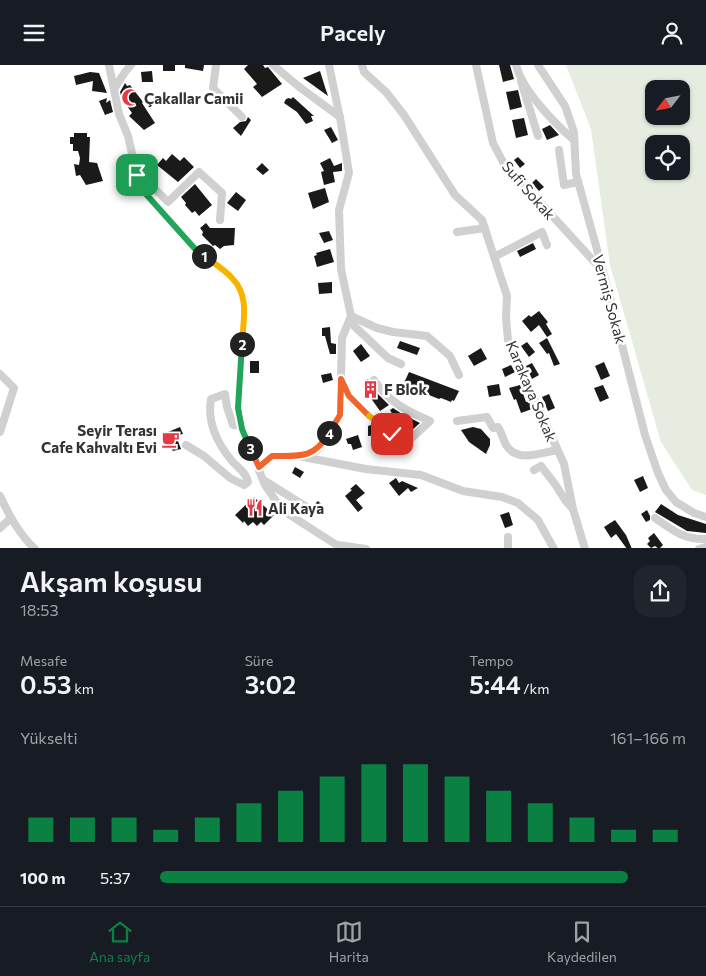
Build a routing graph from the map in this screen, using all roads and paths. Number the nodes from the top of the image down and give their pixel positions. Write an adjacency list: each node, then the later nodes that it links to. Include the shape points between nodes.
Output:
1 (109, 65): 10 (street)
2 (131, 65): 10 (street)
3 (216, 65): 11 (street, via 213,87)
4 (273, 65): 12 (street)
5 (329, 65): 12 (street)
6 (362, 65): 19 (street, Karakaya Sokak, via 404,115 455,195 482,220)
7 (538, 65): 14 (street, Vermiş Sokak, via 565,105)
8 (475, 66): 23 (street, Sufi Sokak, via 493,143 503,162)
9 (517, 68): 13 (street); 14 (street, via 534,97)
10 (114, 89): 16 (street)
11 (242, 117)
12 (340, 117): 24 (street, via 349,173 339,210 341,269)
13 (538, 136)
14 (574, 140): 17 (street, Vermiş Sokak)
15 (560, 150): 17 (street, via 564,185)
16 (133, 157): 18 (street, via 147,181 168,202 199,172 222,193); 31 (street, via 145,193 196,250 232,278 242,292 238,408)
17 (578, 182): 23 (street, Vermiş Sokak)
18 (220, 220)
19 (485, 228): 20 (street); 22 (street, Karakaya Sokak)
20 (457, 232)
21 (547, 245): 22 (street, via 542,232)
22 (494, 257): 34 (street, Karakaya Sokak, via 507,295 508,340)
23 (603, 271): 42 (street, Vermiş Sokak, via 644,435 658,473 676,502)
24 (350, 319): 25 (street, via 388,358); 27 (street, via 393,332 427,336 450,357); 28 (street, via 342,338)
25 (401, 364)
26 (0, 375): 32 (street, via 14,388)
27 (460, 375)
28 (341, 379): 29 (street, via 357,406 380,423 402,447 430,421 384,395); 35 (street, via 340,415 316,451)
29 (374, 380)
30 (457, 421): 34 (street, via 487,417 516,454 526,456)
31 (242, 426): 33 (street, via 233,425 225,394 211,399 209,412 215,432 231,459 247,475 248,482 244,485); 36 (street)
32 (0, 432)
33 (186, 445)
34 (557, 449): 40 (street, Karakaya Sokak, via 564,464)
35 (298, 456): 36 (street, via 272,456); 52 (street, via 421,475 463,491 502,497 518,503 538,520)
36 (259, 467): 38 (street)
37 (534, 471): 40 (street, via 541,467)
38 (263, 480): 41 (street); 48 (street, via 282,510)
39 (0, 496): 43 (street)
40 (572, 507): 53 (street, Karakaya Sokak)
41 (308, 508)
42 (706, 517)
43 (11, 518): 45 (street); 49 (street)
44 (655, 518): 47 (street, via 676,533 692,539)
45 (0, 528)
46 (508, 537): 51 (street)
47 (706, 539)
48 (341, 547): 50 (street)
49 (34, 548)
50 (354, 548)
51 (508, 548)
52 (553, 548)
53 (585, 548)

